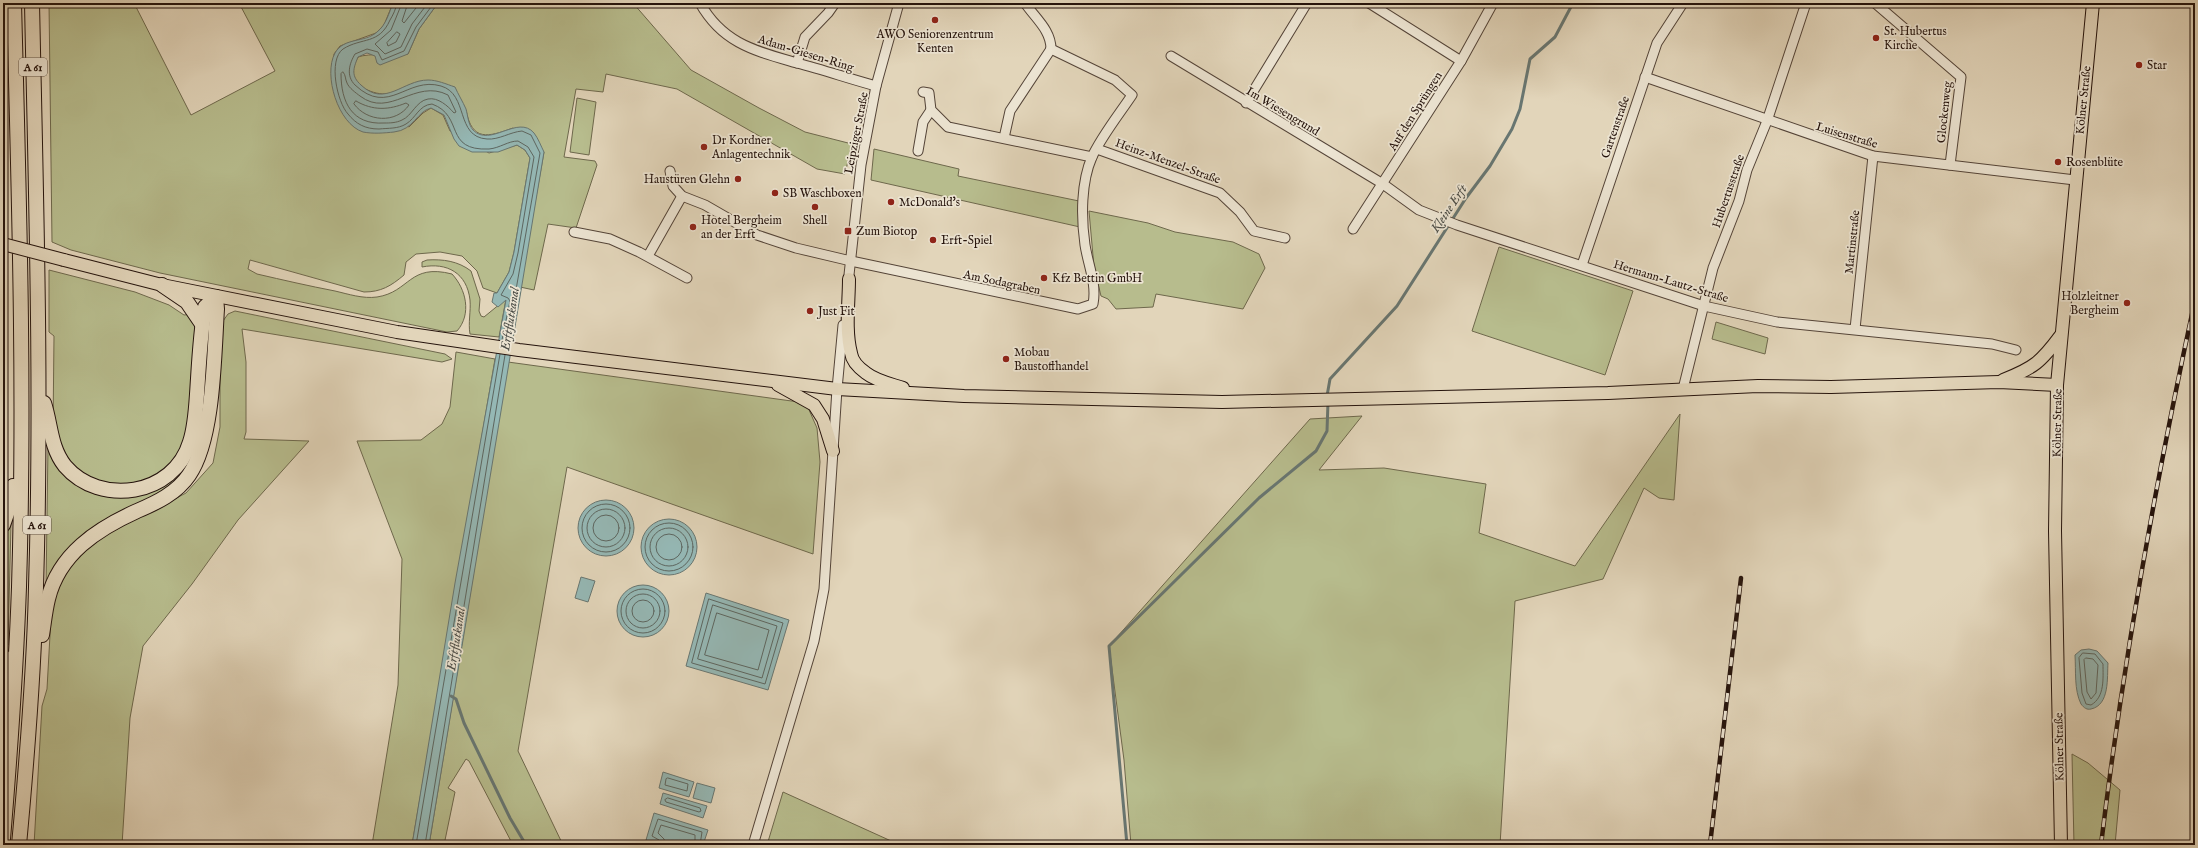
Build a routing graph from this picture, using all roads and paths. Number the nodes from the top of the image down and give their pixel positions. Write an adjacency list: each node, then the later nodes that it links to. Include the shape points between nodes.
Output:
1 (14, 3): 57 (highway, A 61, via 21,332)
2 (32, 3): 52 (highway, A 61)
3 (700, 3): 17 (street, Adam-Giesen-Ring, via 706,14 735,42 767,55)
4 (835, 3): 17 (street, via 805,37)
5 (899, 3): 19 (street, Leipziger Straße)
6 (1025, 3): 14 (street, via 1048,32)
7 (1307, 3): 21 (street)
8 (1369, 3): 16 (street)
9 (1493, 3): 16 (street, Auf den Sprüngen)
10 (1683, 3): 18 (street, Gartenstraße, via 1657,43)
11 (1806, 3): 23 (street, Hubertusstraße)
12 (1875, 3): 28 (street, Glockenweg, via 1961,77)
13 (2093, 3): 30 (main road, Kölner Straße)
14 (1051, 49): 24 (street, via 1010,111); 26 (street, Am Sodagraben, via 1115,80 1132,95)
15 (1171, 56): 21 (street, Im Wiesengrund)
16 (1461, 61): 31 (street, Auf den Sprüngen)
17 (797, 63): 19 (street, Adam-Giesen-Ring)
18 (1645, 77): 23 (street, Luisenstraße); 39 (street, Gartenstraße)
19 (876, 86): 38 (street, Leipziger Straße, via 861,165)
20 (923, 92): 22 (street, via 929,93)
21 (1246, 103): 31 (street, Im Wiesengrund)
22 (931, 110): 24 (street, Heinz-Menzel-Straße, via 948,127); 25 (street, via 923,122)
23 (1767, 121): 27 (street, Luisenstraße); 44 (street, Hubertusstraße, via 1746,170 1739,201 1713,268)
24 (1004, 138): 26 (street, Heinz-Menzel-Straße)
25 (918, 151)
26 (1095, 153): 35 (street, Heinz-Menzel-Straße, via 1220,193 1240,212 1254,231); 38 (street, Am Sodagraben, via 1085,186 1083,230 1096,291 1093,304 1078,310)
27 (1873, 156): 28 (street, Luisenstraße); 46 (street, Martinstraße)
28 (1950, 166): 30 (street, Luisenstraße)
29 (670, 171): 32 (street, via 673,186)
30 (2075, 180): 47 (main road, Kölner Straße)
31 (1383, 184): 33 (street, Auf den Sprüngen); 39 (street, Hermann-Lautz-Straße, via 1419,210 1440,219)
32 (682, 196): 37 (street); 38 (street, via 705,205 757,235 796,248)
33 (1352, 228)
34 (574, 232): 37 (street, via 610,239)
35 (1285, 238)
36 (3, 244): 42 (main road, bridge)
37 (648, 256): 40 (street)
38 (851, 261): 41 (street, Leipziger Straße)
39 (1582, 265): 44 (street, Hermann-Lautz-Straße)
40 (687, 278)
41 (849, 278): 53 (street, Leipziger Straße); 55 (main road, via 849,332 853,360 875,378)
42 (162, 285): 43 (main road); 45 (highway, via 187,302)
43 (216, 297): 45 (highway, via 205,307); 49 (main road, via 397,332 488,346); 60 (highway, via 209,412 204,442 196,465 189,476 169,494 156,503 104,527 73,553 57,574 52,586 47,600 42,641)
44 (1704, 306): 46 (street, Hermann-Lautz-Straße, via 1777,322); 54 (street, Hubertusstraße)
45 (202, 324): 52 (highway, via 195,417 190,442 177,466 151,485 135,490 113,491 90,485 70,470 55,447)
46 (1855, 329): 48 (street, Hermann-Lautz-Straße, via 1992,344)
47 (2062, 334): 50 (main road, via 2041,361 2028,370); 51 (main road, Kölner Straße)
48 (2016, 350)
49 (771, 382): 53 (main road); 56 (main road, via 814,405 823,419)
50 (1999, 382): 51 (main road); 54 (main road)
51 (2057, 385): 65 (main road, Kölner Straße, via 2055,531)
52 (39, 386): 60 (highway, A 61)
53 (837, 389): 55 (main road); 56 (street, Leipziger Straße)
54 (1683, 389): 55 (main road, via 1222,402 964,396)
55 (918, 392)
56 (833, 451): 64 (street, Leipziger Straße, via 828,558 814,641)
57 (20, 457): 58 (highway); 61 (highway, A 61, via 19,586)
58 (3, 525)
59 (3, 656): 61 (highway, via 6,669 6,698)
60 (33, 664): 63 (highway, A 61)
61 (12, 725): 62 (highway, A 61)
62 (3, 839)
63 (20, 845)
64 (752, 845)
65 (2061, 845)

